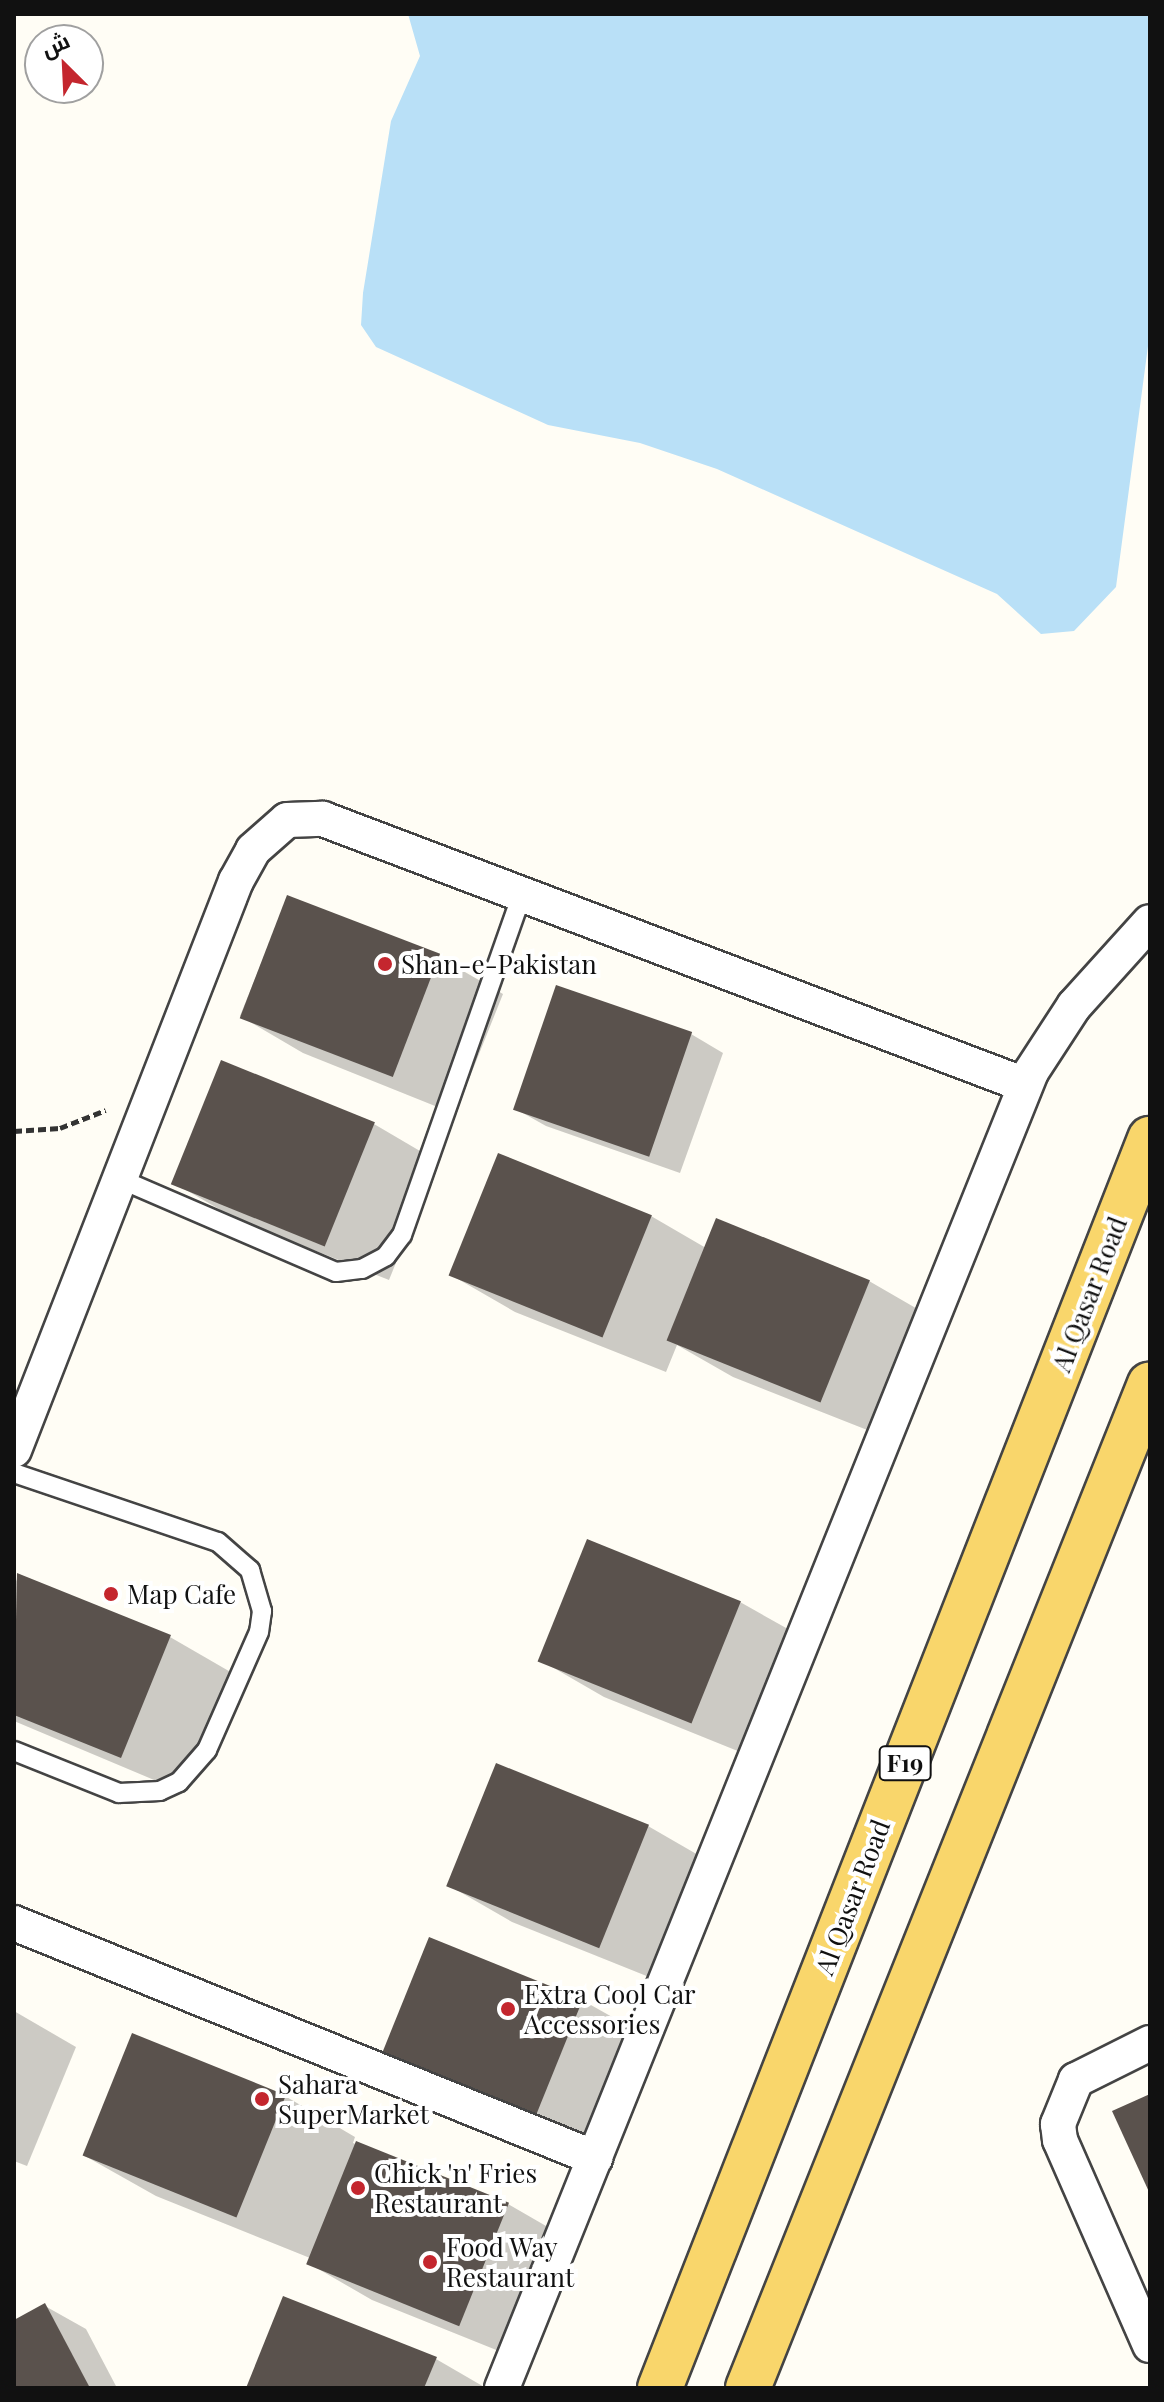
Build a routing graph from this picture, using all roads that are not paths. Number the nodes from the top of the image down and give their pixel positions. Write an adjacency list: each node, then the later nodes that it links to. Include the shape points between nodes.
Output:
1 (522, 895): 3 (street); 5 (street, via 323,819 299,816 277,827 253,850 236,881); 5 (lane, via 402,1235 386,1256 362,1269 336,1272)
2 (1150, 922): 3 (street, via 1074,1006)
3 (1025, 1085): 12 (street)
4 (1150, 1139): 15 (main road, Al Qasar Road / F19)
5 (120, 1179): 7 (street)
6 (1150, 1384): 16 (main road)
7 (14, 1450)
8 (14, 1473): 9 (lane, via 218,1542 250,1570 262,1611 259,1632 207,1750 179,1782 160,1791 119,1793)
9 (14, 1751)
10 (14, 1923): 12 (street)
11 (1150, 2043): 13 (street, via 1076,2080 1058,2124 1060,2140)
12 (595, 2158): 14 (street)
13 (1150, 2345)
14 (502, 2388)
15 (660, 2388)
16 (748, 2388)

